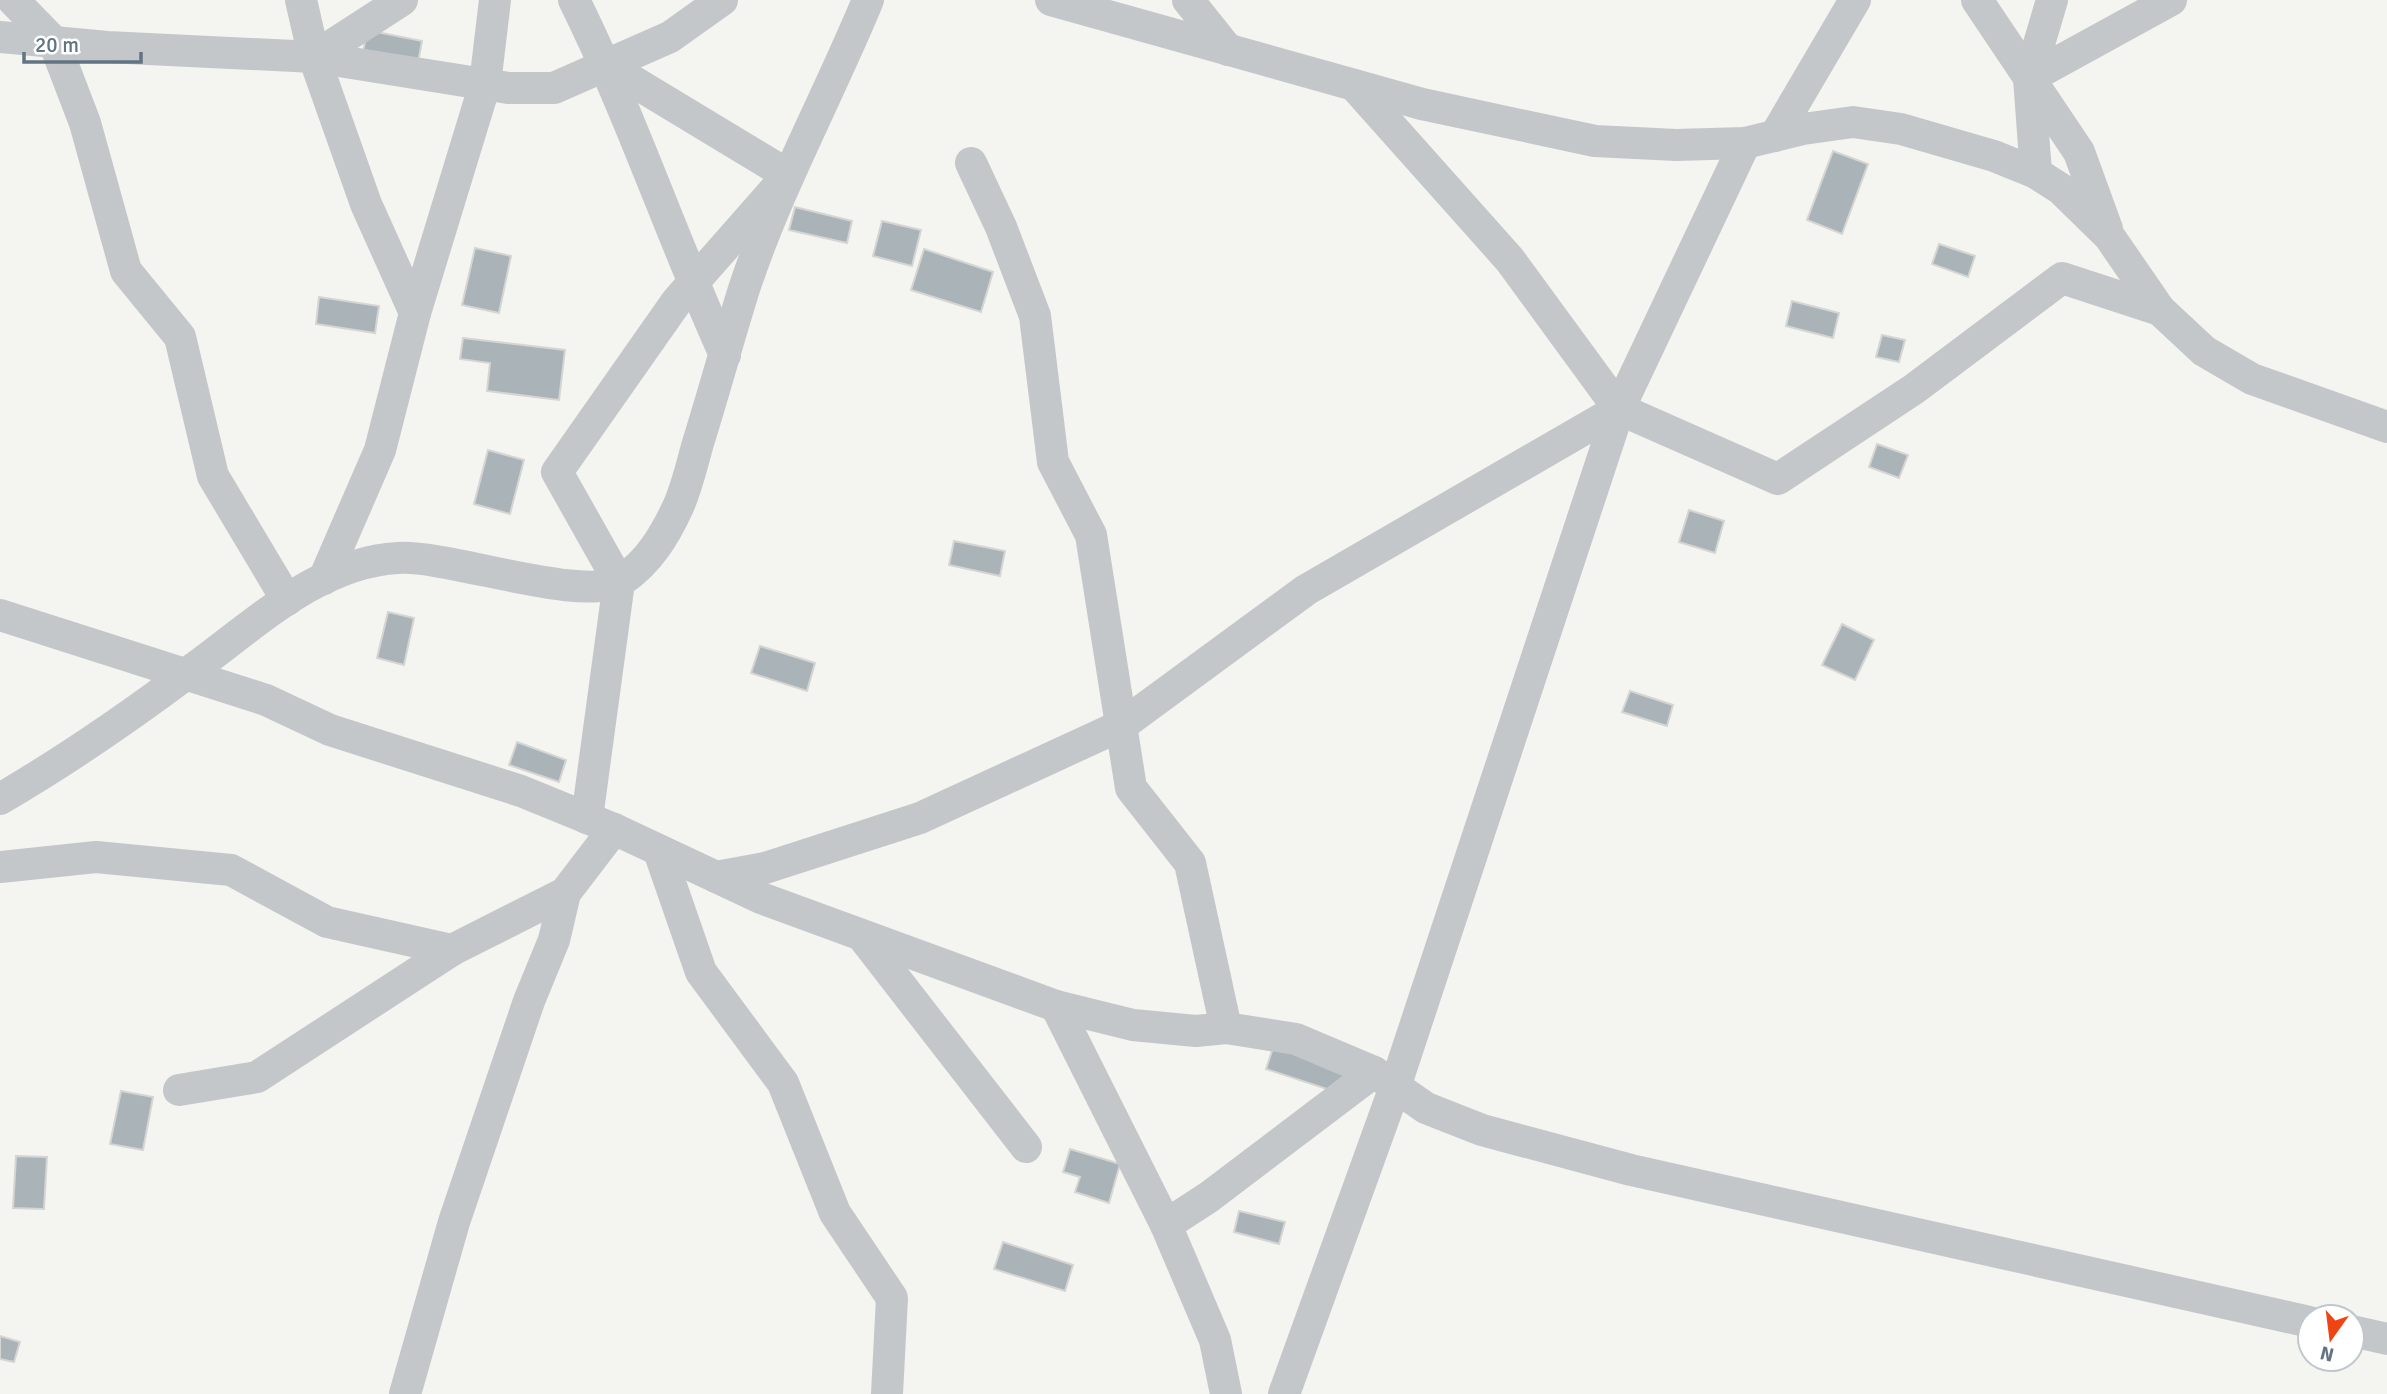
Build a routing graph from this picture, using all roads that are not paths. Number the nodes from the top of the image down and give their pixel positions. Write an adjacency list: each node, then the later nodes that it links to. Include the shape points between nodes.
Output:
1 (13, 0): 15 (street)
2 (300, 0): 17 (street)
3 (402, 0): 17 (street)
4 (495, 0): 20 (street)
5 (574, 0): 18 (street)
6 (722, 0): 18 (street, via 670,37)
7 (868, 0): 25 (street)
8 (1051, 0): 16 (street)
9 (1188, 0): 16 (street)
10 (1855, 0): 22 (street)
11 (1977, 0): 19 (street)
12 (2052, 0): 19 (street)
13 (2171, 0): 19 (street)
14 (0, 37): 15 (street)
15 (54, 42): 17 (street); 35 (street, via 85,123 126,271 180,337 213,476)
16 (1228, 50): 21 (street)
17 (314, 57): 20 (street); 29 (street, via 366,204)
18 (607, 65): 20 (street, via 554,88); 25 (street); 27 (street)
19 (2029, 78): 24 (street); 26 (street, via 2080,152)
20 (485, 85): 29 (street)
21 (1354, 85): 22 (street, via 1595,141 1676,145); 31 (street, via 1510,260)
22 (1760, 139): 24 (street, via 1853,122 1901,129); 31 (street)
23 (971, 163): 38 (street, via 1035,316 1053,461 1091,535)
24 (2036, 173): 26 (street, via 2061,189)
25 (788, 175): 27 (street); 30 (street, via 745,287)
26 (2109, 236): 28 (street)
27 (693, 284): 30 (street); 34 (street, via 557,472)
28 (2160, 310): 31 (street, via 2062,278 1914,389 1778,479); 32 (street, via 2204,351 2252,379)
29 (415, 313): 33 (street, via 380,450)
30 (725, 355): 34 (street, via 680,504 656,550)
31 (1619, 409): 38 (street, via 1306,590); 49 (street)
32 (2387, 427)
33 (324, 579): 34 (street, via 397,558 442,562 569,587); 35 (street)
34 (619, 582): 40 (street)
35 (288, 600): 37 (street)
36 (0, 615): 37 (street)
37 (187, 674): 39 (street); 40 (street, via 266,700 330,730 521,791)
38 (1122, 725): 43 (street, via 920,818 765,868); 48 (street, via 1131,788 1190,863)
39 (0, 799)
40 (600, 824): 41 (street); 44 (street)
41 (659, 851): 43 (street); 57 (street, via 701,972 783,1083 835,1213 892,1298)
42 (0, 867): 46 (street, via 96,857 231,870 327,922)
43 (716, 877): 45 (street)
44 (565, 892): 46 (street); 56 (street, via 554,940 454,1222)
45 (863, 937): 47 (street); 51 (street)
46 (452, 950): 50 (street, via 257,1077)
47 (1056, 1006): 48 (street, via 1133,1026 1196,1031); 52 (street)
48 (1226, 1028): 49 (street, via 1296,1039)
49 (1385, 1080): 52 (street); 53 (street, via 1426,1108 1482,1130 1631,1170); 59 (street)
50 (179, 1090)
51 (1026, 1147)
52 (1166, 1225): 58 (street, via 1215,1340)
53 (2296, 1319)
54 (2366, 1334): 55 (street)
55 (2387, 1339)
56 (405, 1394)
57 (887, 1394)
58 (1226, 1394)
59 (1284, 1394)

